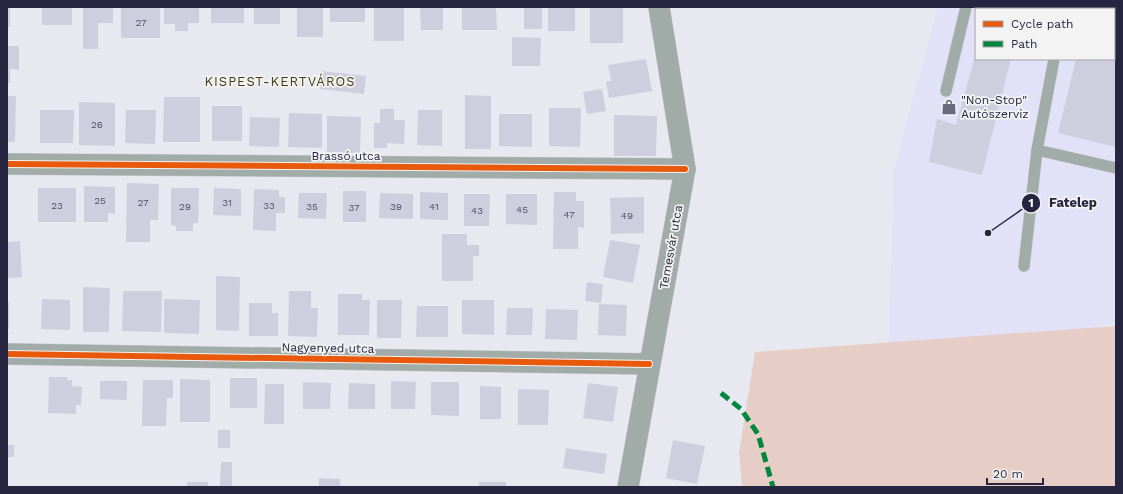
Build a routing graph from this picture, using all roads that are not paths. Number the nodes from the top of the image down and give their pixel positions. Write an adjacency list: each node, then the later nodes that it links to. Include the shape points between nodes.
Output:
1 (659, 7): 8 (street, Temesvár utca)
2 (966, 7): 4 (lane)
3 (1054, 60): 5 (lane)
4 (946, 92)
5 (1037, 150): 7 (lane); 9 (lane)
6 (7, 164): 8 (street, Brassó utca)
7 (1116, 168)
8 (685, 169): 11 (street, Temesvár utca)
9 (1024, 266)
10 (7, 354): 11 (street, Nagyenyed utca)
11 (649, 364): 12 (street, Temesvár utca)
12 (628, 487)

